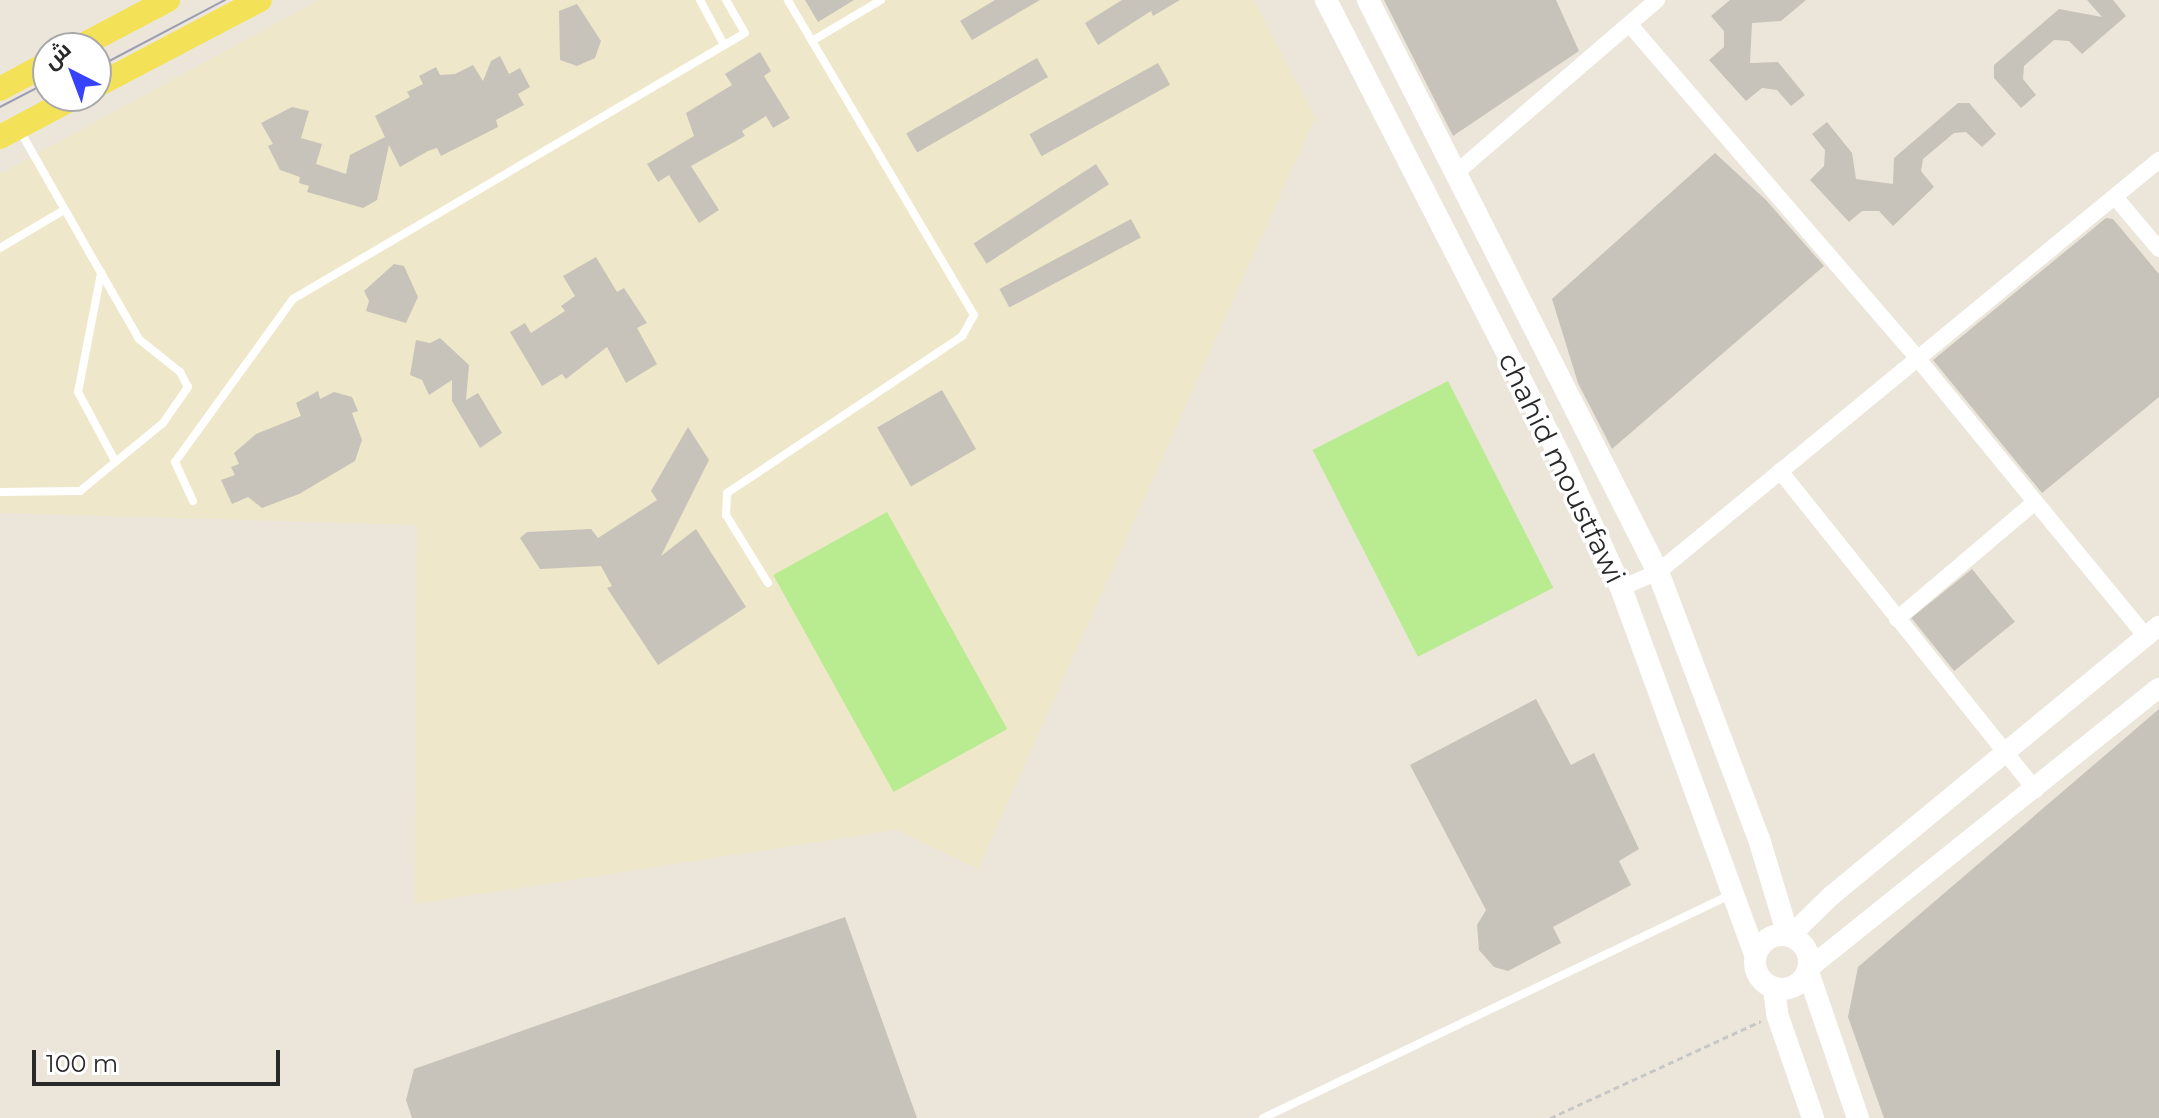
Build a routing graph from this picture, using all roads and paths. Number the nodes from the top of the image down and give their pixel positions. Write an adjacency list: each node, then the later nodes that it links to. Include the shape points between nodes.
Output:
1 (168, 0): 11 (main road)
2 (260, 0): 15 (main road)
3 (700, 0): 13 (lane)
4 (726, 0): 13 (lane, via 745,33)
5 (788, 0): 12 (lane)
6 (881, 0): 12 (lane)
7 (1326, 0): 34 (main road, chahid moustfawi, via 1561,458)
8 (1368, 0): 20 (main road, chahid moustfawi)
9 (1657, 0): 10 (street)
10 (1630, 25): 20 (street); 26 (street)
11 (107, 32)
12 (812, 41): 33 (lane, via 974,315 962,336 727,493 726,515)
13 (724, 45): 30 (lane, via 293,299 175,462)
14 (32, 72): 16 (main road)
15 (112, 78)
16 (0, 89)
17 (47, 112): 18 (main road)
18 (9, 132): 22 (lane)
19 (2159, 160): 21 (street)
20 (1457, 172): 32 (main road, chahid moustfawi)
21 (2115, 197): 24 (street); 26 (street)
22 (64, 210): 23 (lane); 25 (lane)
23 (0, 248)
24 (2159, 249)
25 (101, 273): 27 (lane, via 78,392); 27 (lane, via 139,339 180,372 188,387 163,423)
26 (1918, 359): 28 (street); 31 (street)
27 (114, 459): 29 (lane, via 102,477 80,491)
28 (1780, 471): 32 (street); 35 (street)
29 (0, 492)
30 (193, 501)
31 (2035, 502): 35 (street); 36 (street)
32 (1658, 572): 34 (street); 41 (main road, chahid moustfawi)
33 (768, 583)
34 (1621, 588): 40 (main road, chahid moustfawi)
35 (1897, 619): 38 (street)
36 (2152, 631): 38 (street)
37 (2159, 688): 39 (street)
38 (2005, 752): 39 (street); 41 (street)
39 (2036, 790): 43 (street)
40 (1733, 894): 42 (main road, chahid moustfawi); 46 (lane)
41 (1790, 935): 42 (main road, via 1764,940); 43 (main road, via 1808,952)
42 (1755, 954): 44 (main road, via 1756,971)
43 (1808, 970): 44 (main road, via 1790,988); 49 (main road)
44 (1774, 988): 45 (main road)
45 (1777, 1014): 47 (path); 48 (main road)
46 (1263, 1118)
47 (1550, 1118)
48 (1813, 1118)
49 (1858, 1118)

